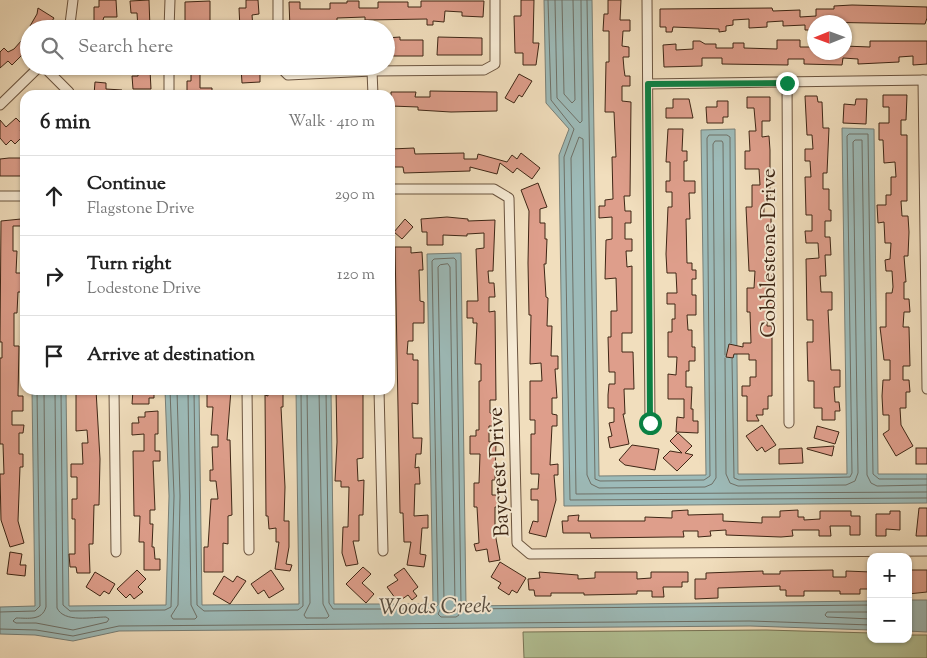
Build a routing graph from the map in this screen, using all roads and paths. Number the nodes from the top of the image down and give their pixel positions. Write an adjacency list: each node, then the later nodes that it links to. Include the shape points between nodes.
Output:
1 (73, 0): 6 (street)
2 (170, 0): 7 (street)
3 (278, 0): 8 (street)
4 (495, 0): 9 (street, via 495,64 484,70)
5 (647, 0): 16 (street)
6 (70, 20)
7 (169, 20)
8 (278, 20)
9 (395, 71)
10 (32, 75): 20 (street)
11 (51, 75): 17 (street)
12 (169, 75): 18 (street)
13 (372, 75): 19 (street)
14 (925, 80): 15 (street); 24 (street)
15 (787, 83): 16 (street); 29 (street, Cobblestone Drive)
16 (648, 84): 28 (street)
17 (67, 90)
18 (169, 90)
19 (373, 90)
20 (0, 105)
21 (395, 189): 32 (street, Baycrest Drive, via 494,189 509,198 517,542 530,554)
22 (0, 196): 23 (street)
23 (20, 196)
24 (927, 389)
25 (114, 395): 33 (street)
26 (247, 395): 30 (street)
27 (379, 395): 31 (street)
28 (650, 423)
29 (789, 423)
30 (249, 550)
31 (383, 551)
32 (927, 551)
33 (116, 552)

